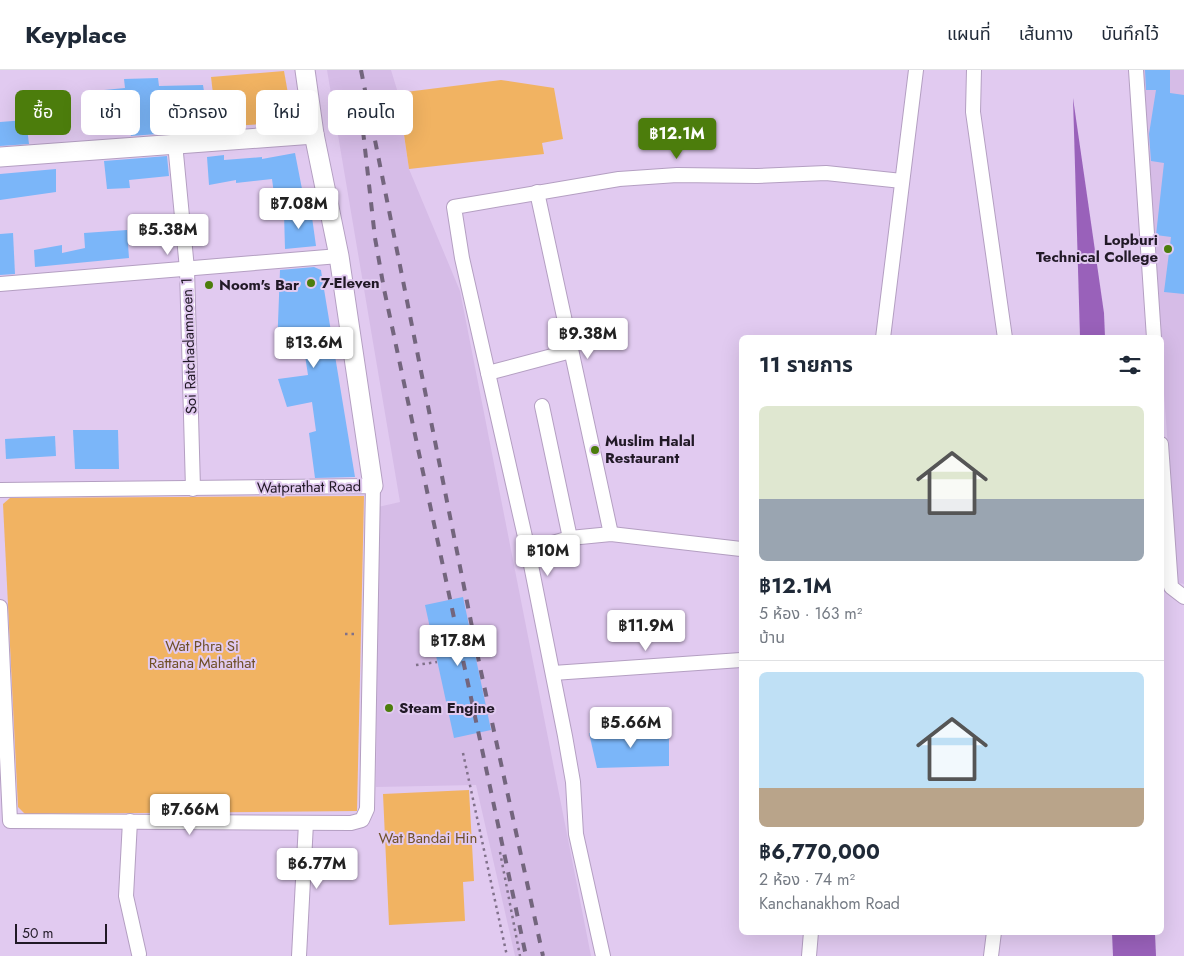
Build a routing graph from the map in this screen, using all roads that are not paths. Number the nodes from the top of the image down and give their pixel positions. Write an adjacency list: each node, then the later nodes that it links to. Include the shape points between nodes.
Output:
1 (305, 70): 5 (street)
2 (916, 70): 10 (street)
3 (974, 70): 16 (street, via 973,112)
4 (1136, 70): 17 (street)
5 (308, 90)
6 (299, 135): 8 (street)
7 (314, 135): 12 (street)
8 (175, 143): 9 (street); 13 (street, Soi Ratchadamnoen 1)
9 (0, 157)
10 (902, 181): 11 (street, via 826,173 757,176 677,174); 15 (street)
11 (537, 192): 18 (street); 19 (street, via 454,207)
12 (338, 256): 13 (street); 21 (street)
13 (186, 269): 14 (street); 23 (street, Soi Ratchadamnoen 1)
14 (0, 284)
15 (883, 335)
16 (1005, 335)
17 (1154, 335)
18 (572, 351): 19 (street); 25 (street)
19 (488, 373): 28 (street)
20 (542, 406): 26 (street)
21 (373, 486): 23 (street, Watprathat Road); 34 (street, Watprathat Road, via 367,809 362,820 351,823)
22 (1164, 487): 29 (street, via 1171,587)
23 (193, 489): 24 (street, Watprathat Road)
24 (0, 490)
25 (611, 534): 26 (street); 27 (street)
26 (570, 538): 28 (street)
27 (739, 549)
28 (528, 550): 32 (street)
29 (1184, 597)
30 (0, 606): 33 (street, via 10,821)
31 (739, 660): 32 (street)
32 (553, 673): 39 (street, via 573,782 576,834)
33 (130, 821): 34 (street); 37 (street, via 126,896)
34 (306, 823): 38 (street)
35 (811, 935): 40 (street)
36 (994, 935): 41 (street)
37 (138, 954)
38 (299, 956)
39 (603, 956)
40 (808, 956)
41 (992, 956)

